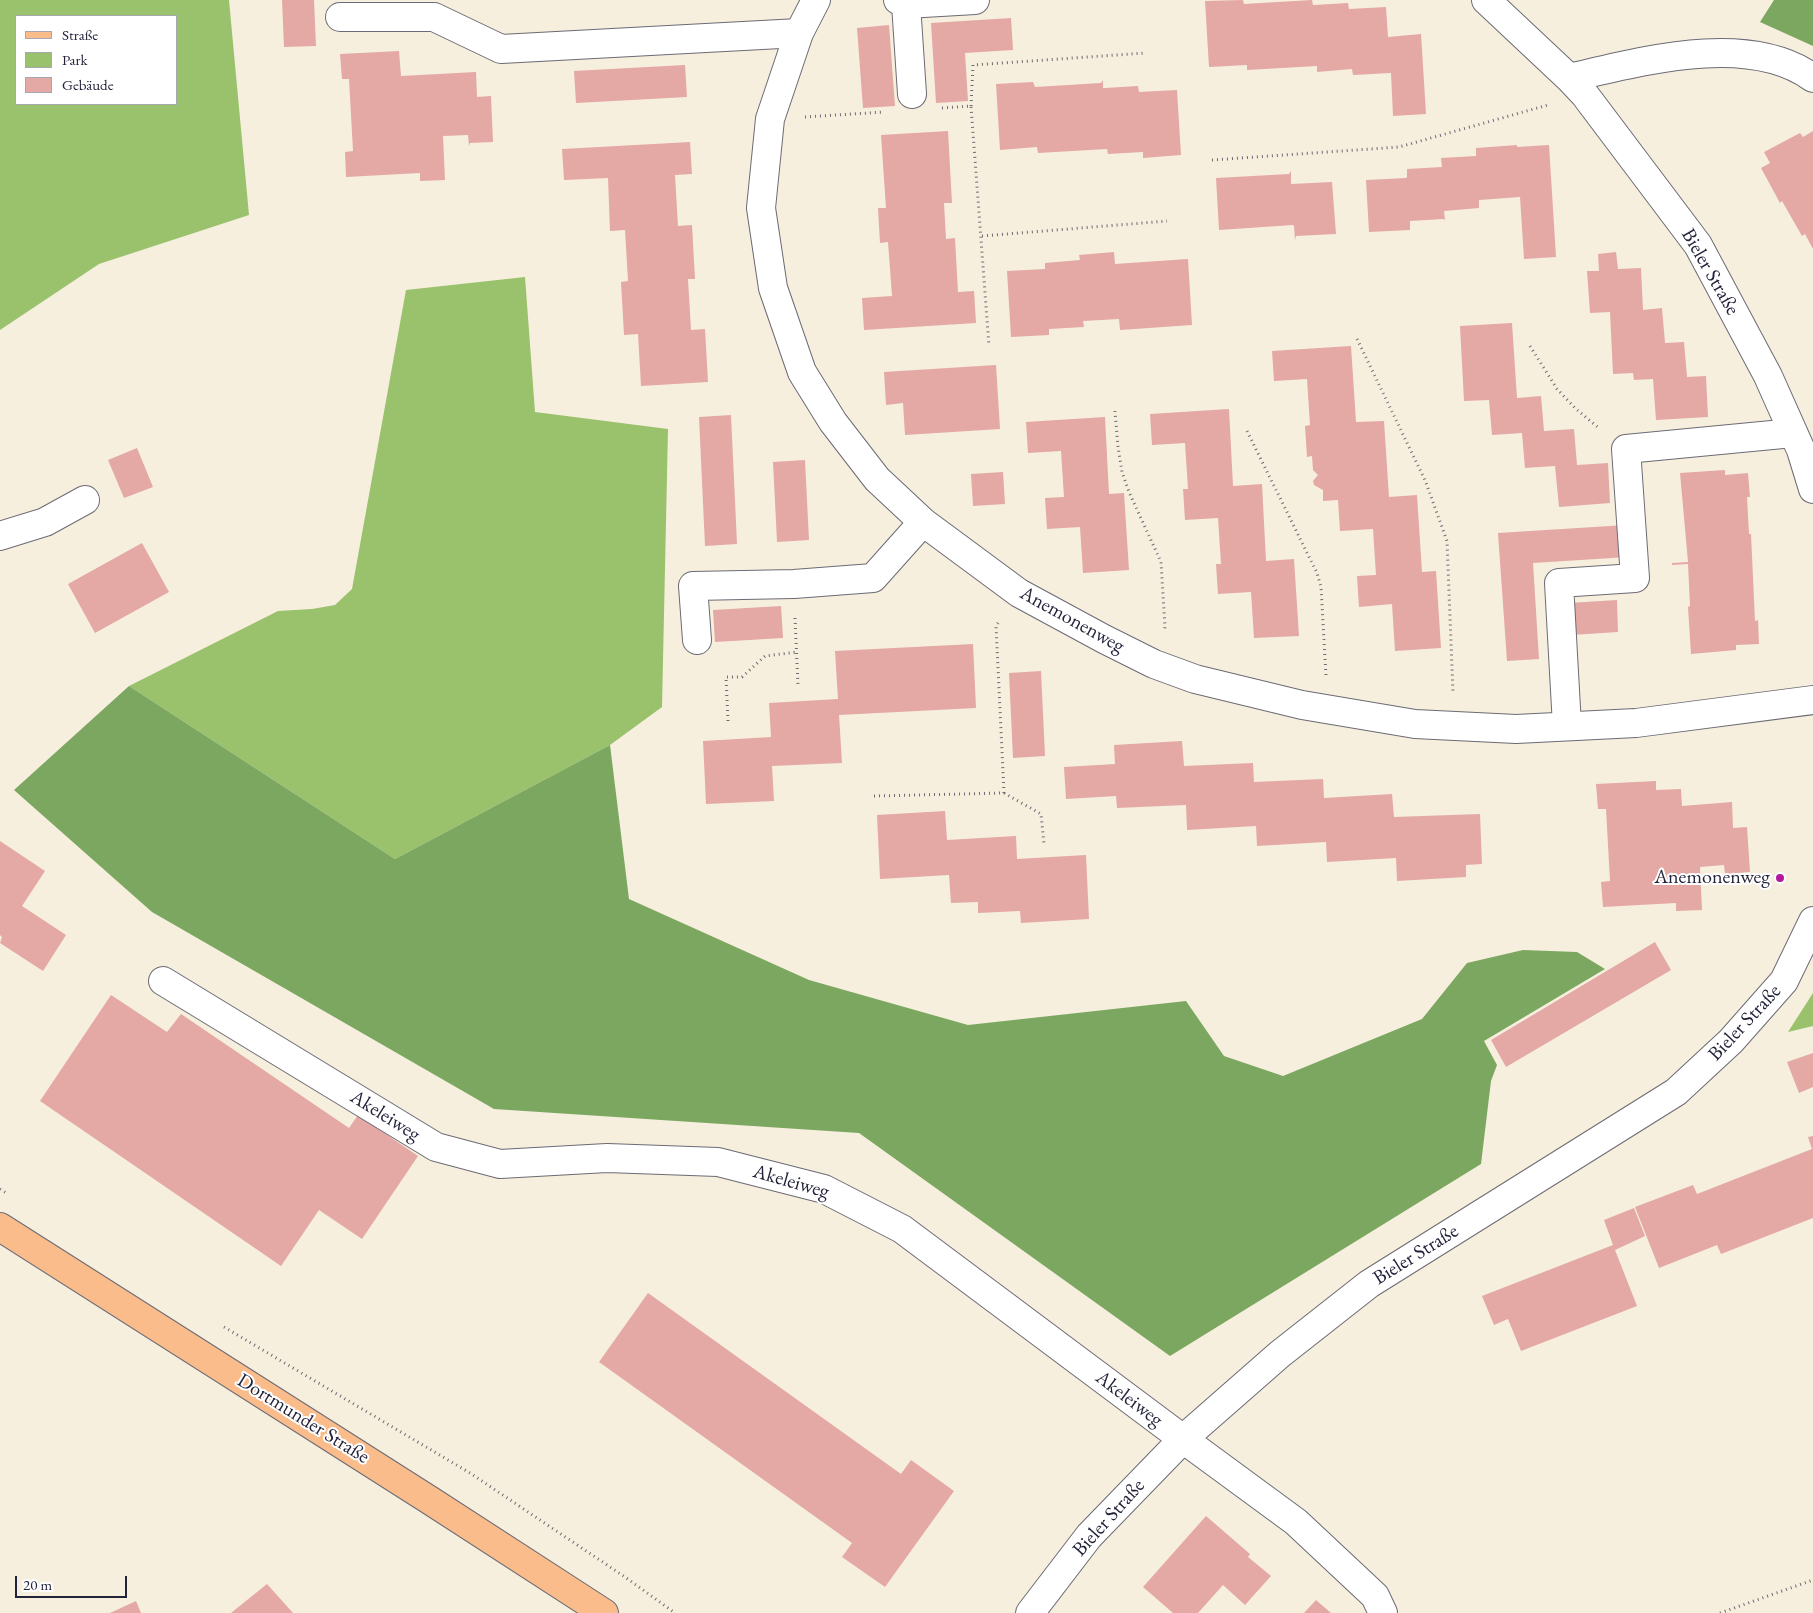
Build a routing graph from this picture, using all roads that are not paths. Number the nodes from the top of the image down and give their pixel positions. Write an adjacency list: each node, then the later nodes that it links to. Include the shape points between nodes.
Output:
1 (816, 0): 6 (street, Anemonenweg)
2 (975, 0): 4 (street)
3 (1486, 0): 8 (street, Bieler Straße)
4 (902, 2): 9 (street)
5 (340, 17): 6 (street, via 434,17 501,49)
6 (799, 33): 13 (street, Anemonenweg, via 770,119 761,208 773,288 802,372 833,422 876,479)
7 (1813, 78): 8 (street, via 1776,59 1727,52 1658,58)
8 (1577, 86): 10 (street, Bieler Straße, via 1698,246 1768,376)
9 (922, 101)
10 (1793, 434): 11 (street, Bieler Straße); 17 (street, via 1626,449 1635,578 1559,583)
11 (1813, 489)
12 (85, 500): 14 (street, via 45,522)
13 (923, 522): 15 (street, via 873,578 693,586); 17 (street, Anemonenweg, via 1020,593 1154,664 1195,679 1320,708 1415,724 1516,729)
14 (0, 536)
15 (696, 640)
16 (1813, 700): 17 (street, Anemonenweg, via 1636,723)
17 (1567, 726)
18 (1813, 921): 21 (street, Bieler Straße, via 1784,981 1731,1041 1676,1092 1369,1284 1280,1354)
19 (163, 981): 21 (street, Akeleiweg, via 436,1147 500,1164 607,1158 718,1162 824,1189 902,1229)
20 (0, 1228): 22 (main road, Dortmunder Straße)
21 (1183, 1439): 23 (street, Bieler Straße, via 1089,1536); 24 (street, Akeleiweg, via 1296,1522 1375,1596)
22 (604, 1613)
23 (1030, 1613)
24 (1383, 1613)

